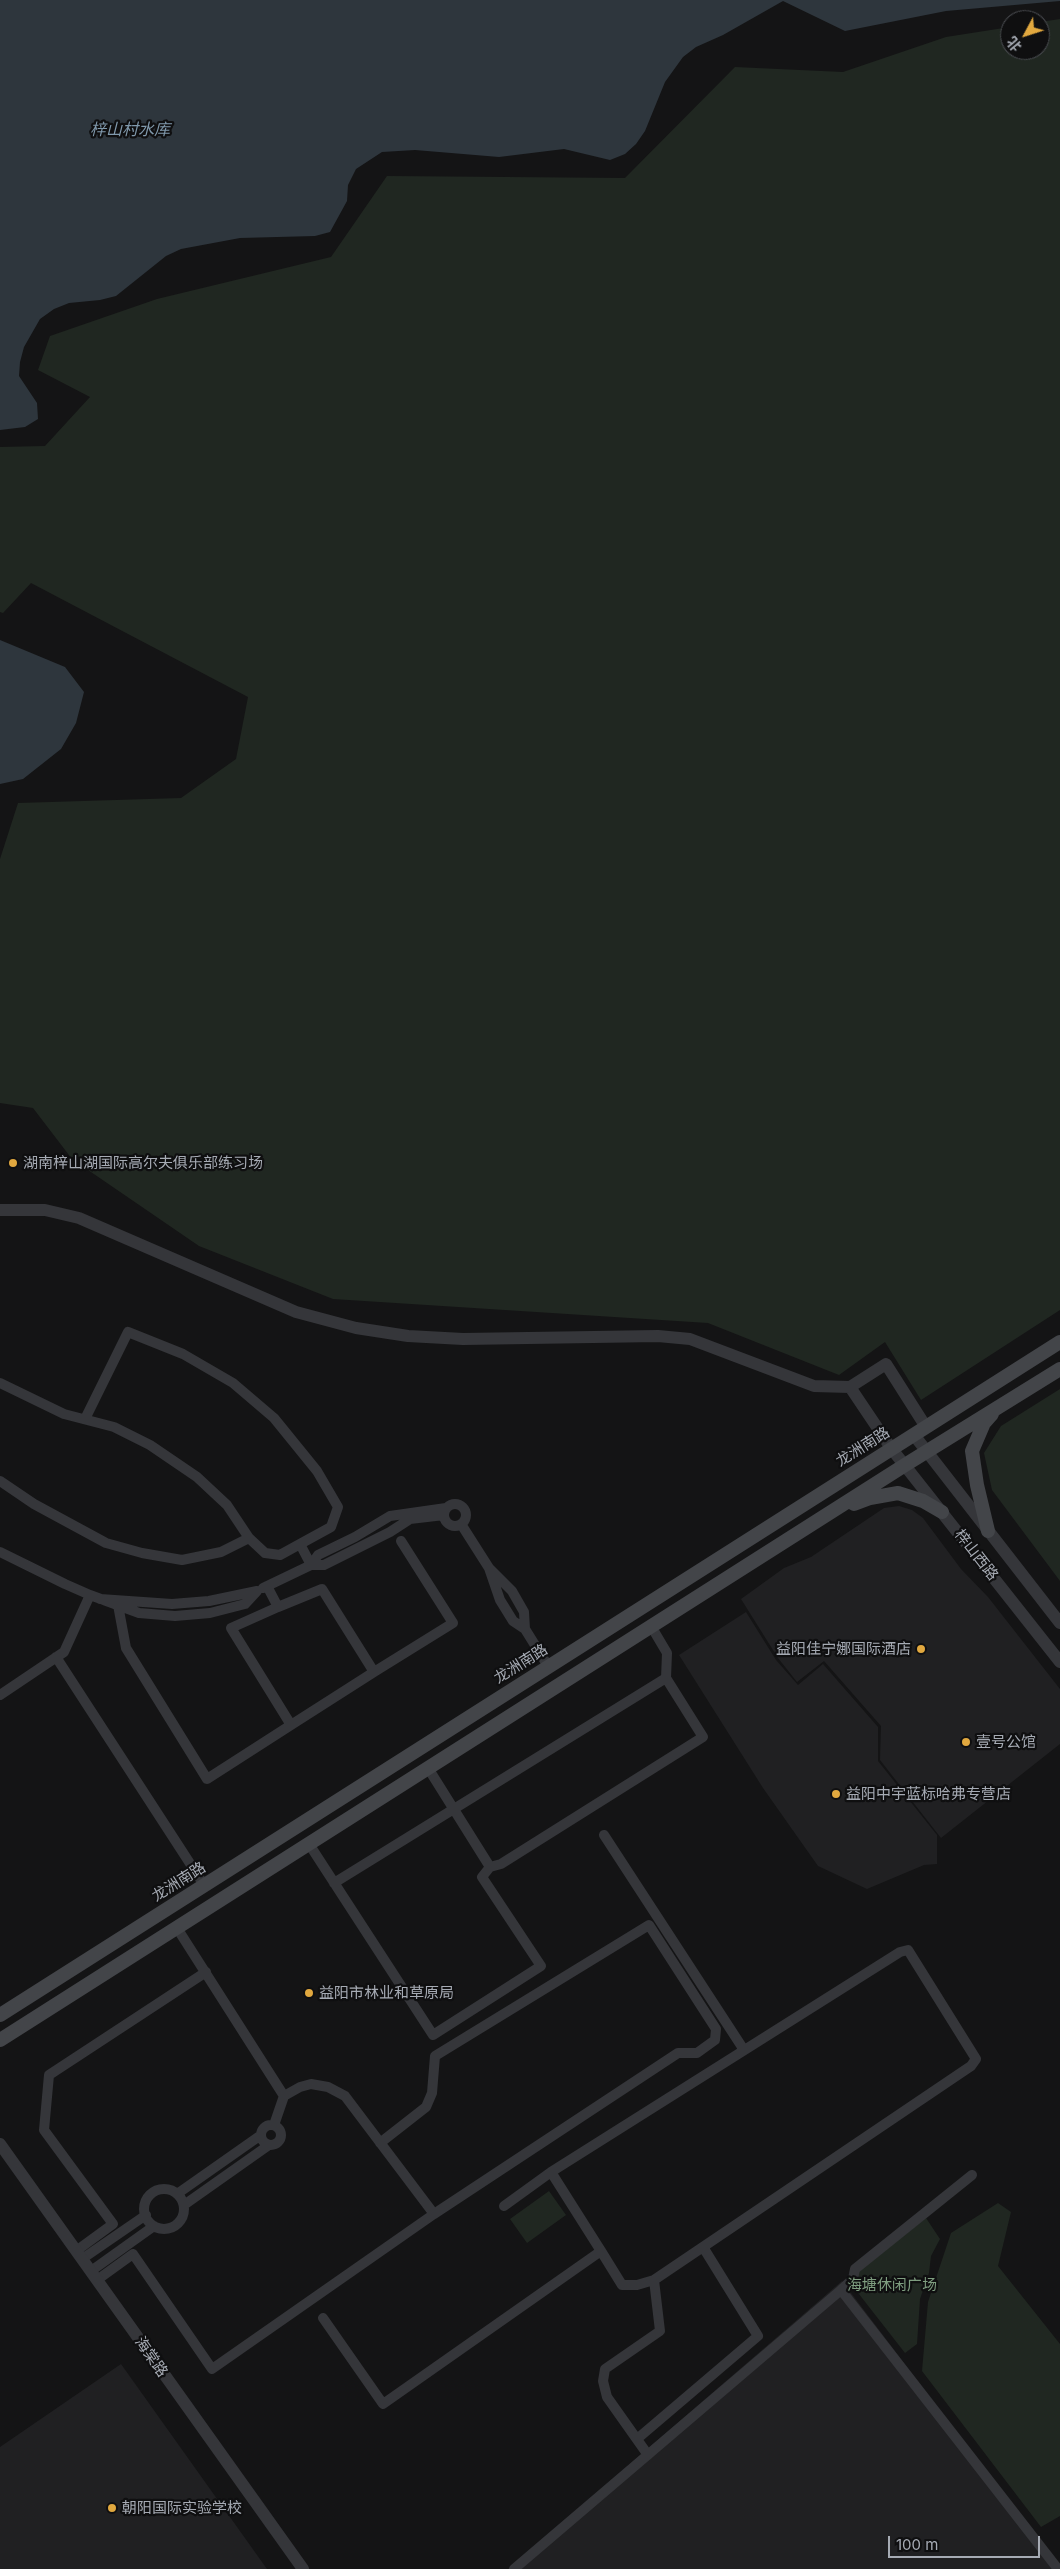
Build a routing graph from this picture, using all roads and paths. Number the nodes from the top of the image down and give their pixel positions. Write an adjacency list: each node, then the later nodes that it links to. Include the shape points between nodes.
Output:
1 (0, 1210): 5 (street, via 45,1210 79,1218 296,1312 356,1328 408,1336 464,1339 690,1338 814,1386)
2 (1060, 1342): 8 (main road, 龙洲南路)
3 (1060, 1369): 6 (main road)
4 (0, 1383): 7 (street, via 64,1414)
5 (850, 1387): 8 (street, 梓山西路, via 886,1364); 9 (street, 梓山西路)
6 (998, 1408): 10 (main road); 17 (main road, via 984,1423 972,1452)
7 (86, 1419): 18 (street, via 114,1427 150,1445 197,1477 227,1505); 20 (street, via 128,1332 183,1354 225,1378 274,1418 317,1471 338,1507 331,1527)
8 (920, 1431): 9 (main road, 龙洲南路); 10 (street, 梓山西路)
9 (891, 1448): 11 (street, 梓山西路); 34 (main road, 龙洲南路)
10 (926, 1452): 11 (main road); 17 (street, 梓山西路)
11 (905, 1465): 14 (street, 梓山西路); 15 (main road)
12 (0, 1481): 18 (street, via 34,1504 106,1543 142,1553 182,1560 221,1552)
13 (445, 1512): 16 (street, via 450,1525); 16 (street, via 457,1504 464,1507 466,1518); 22 (street, via 410,1519 324,1565); 22 (street, via 390,1516 318,1555)
14 (942, 1512): 15 (main road, via 923,1501 898,1493 870,1498); 33 (street, 梓山西路)
15 (825, 1516): 30 (main road)
16 (461, 1524): 23 (street)
17 (988, 1531): 29 (street, 梓山西路)
18 (249, 1538): 20 (street, via 265,1553 280,1555)
19 (401, 1541): 35 (street, via 453,1623)
20 (300, 1544): 22 (street)
21 (0, 1552): 26 (street)
22 (311, 1565): 24 (street)
23 (489, 1568): 31 (street, via 500,1600 513,1621); 31 (street, via 512,1591 524,1612)
24 (267, 1586): 25 (street); 28 (street)
25 (257, 1590): 26 (street, via 209,1601 172,1604); 27 (street, via 245,1604 210,1613 175,1616 139,1613)
26 (95, 1597): 27 (street); 32 (street, via 64,1652)
27 (118, 1605): 38 (street, via 126,1648 207,1779)
28 (278, 1607): 35 (street, via 322,1589); 38 (street, via 231,1628)
29 (1060, 1623)
30 (651, 1626): 36 (street, via 667,1653); 39 (main road)
31 (525, 1628): 34 (street)
32 (56, 1656): 37 (street); 45 (street)
33 (1060, 1662)
34 (548, 1666): 45 (main road, 龙洲南路)
35 (374, 1672): 38 (street)
36 (666, 1678): 40 (street); 43 (street, via 703,1737)
37 (0, 1695)
38 (291, 1725)
39 (428, 1768): 40 (street); 42 (main road)
40 (453, 1809): 43 (street); 44 (street)
41 (604, 1835): 50 (street)
42 (308, 1844): 44 (street); 46 (main road)
43 (490, 1868): 44 (street, via 482,1877 541,1966 433,2035)
44 (334, 1882)
45 (204, 1885): 48 (main road, 龙洲南路)
46 (177, 1928): 47 (street); 49 (main road)
47 (206, 1972): 51 (street); 64 (street, via 49,2075 44,2130)
48 (0, 2015)
49 (0, 2040)
50 (744, 2050): 57 (street); 68 (street, via 908,1950 976,2059 971,2066)
51 (284, 2096): 52 (street); 54 (street, via 311,2084 328,2087 344,2096)
52 (274, 2125): 53 (street, via 265,2126); 56 (street, via 281,2136 275,2144)
53 (261, 2135): 56 (street, via 263,2142); 59 (street)
54 (380, 2143): 62 (street); 62 (street, via 426,2107 432,2093 435,2056 649,1925 716,2029 716,2040 697,2053 678,2053)
55 (0, 2144): 71 (street, 海棠路)
56 (269, 2145): 60 (street)
57 (551, 2172): 61 (street); 69 (street)
58 (972, 2175): 74 (street, via 855,2268 852,2279)
59 (177, 2194): 60 (street); 63 (street, via 166,2189 153,2192 146,2203)
60 (184, 2205): 65 (street, via 182,2218 173,2227)
61 (504, 2206)
62 (434, 2214): 70 (street, via 212,2370)
63 (146, 2215): 65 (street); 66 (street)
64 (113, 2224): 66 (street); 71 (street)
65 (154, 2226): 67 (street)
66 (119, 2234): 67 (street); 71 (street)
67 (127, 2245): 70 (street); 72 (street)
68 (702, 2247): 73 (street); 76 (street, via 758,2336)
69 (600, 2251): 73 (street, via 622,2285); 75 (street, via 383,2404)
70 (133, 2254): 72 (street)
71 (79, 2255): 72 (street, 海棠路)
72 (94, 2276): 78 (street, 海棠路)
73 (654, 2280): 76 (street, via 660,2331 604,2369 607,2397)
74 (841, 2290): 77 (street); 80 (street)
75 (323, 2318)
76 (637, 2439): 77 (street)
77 (648, 2454): 79 (street)
78 (303, 2569)
79 (514, 2569)
80 (1058, 2569)

